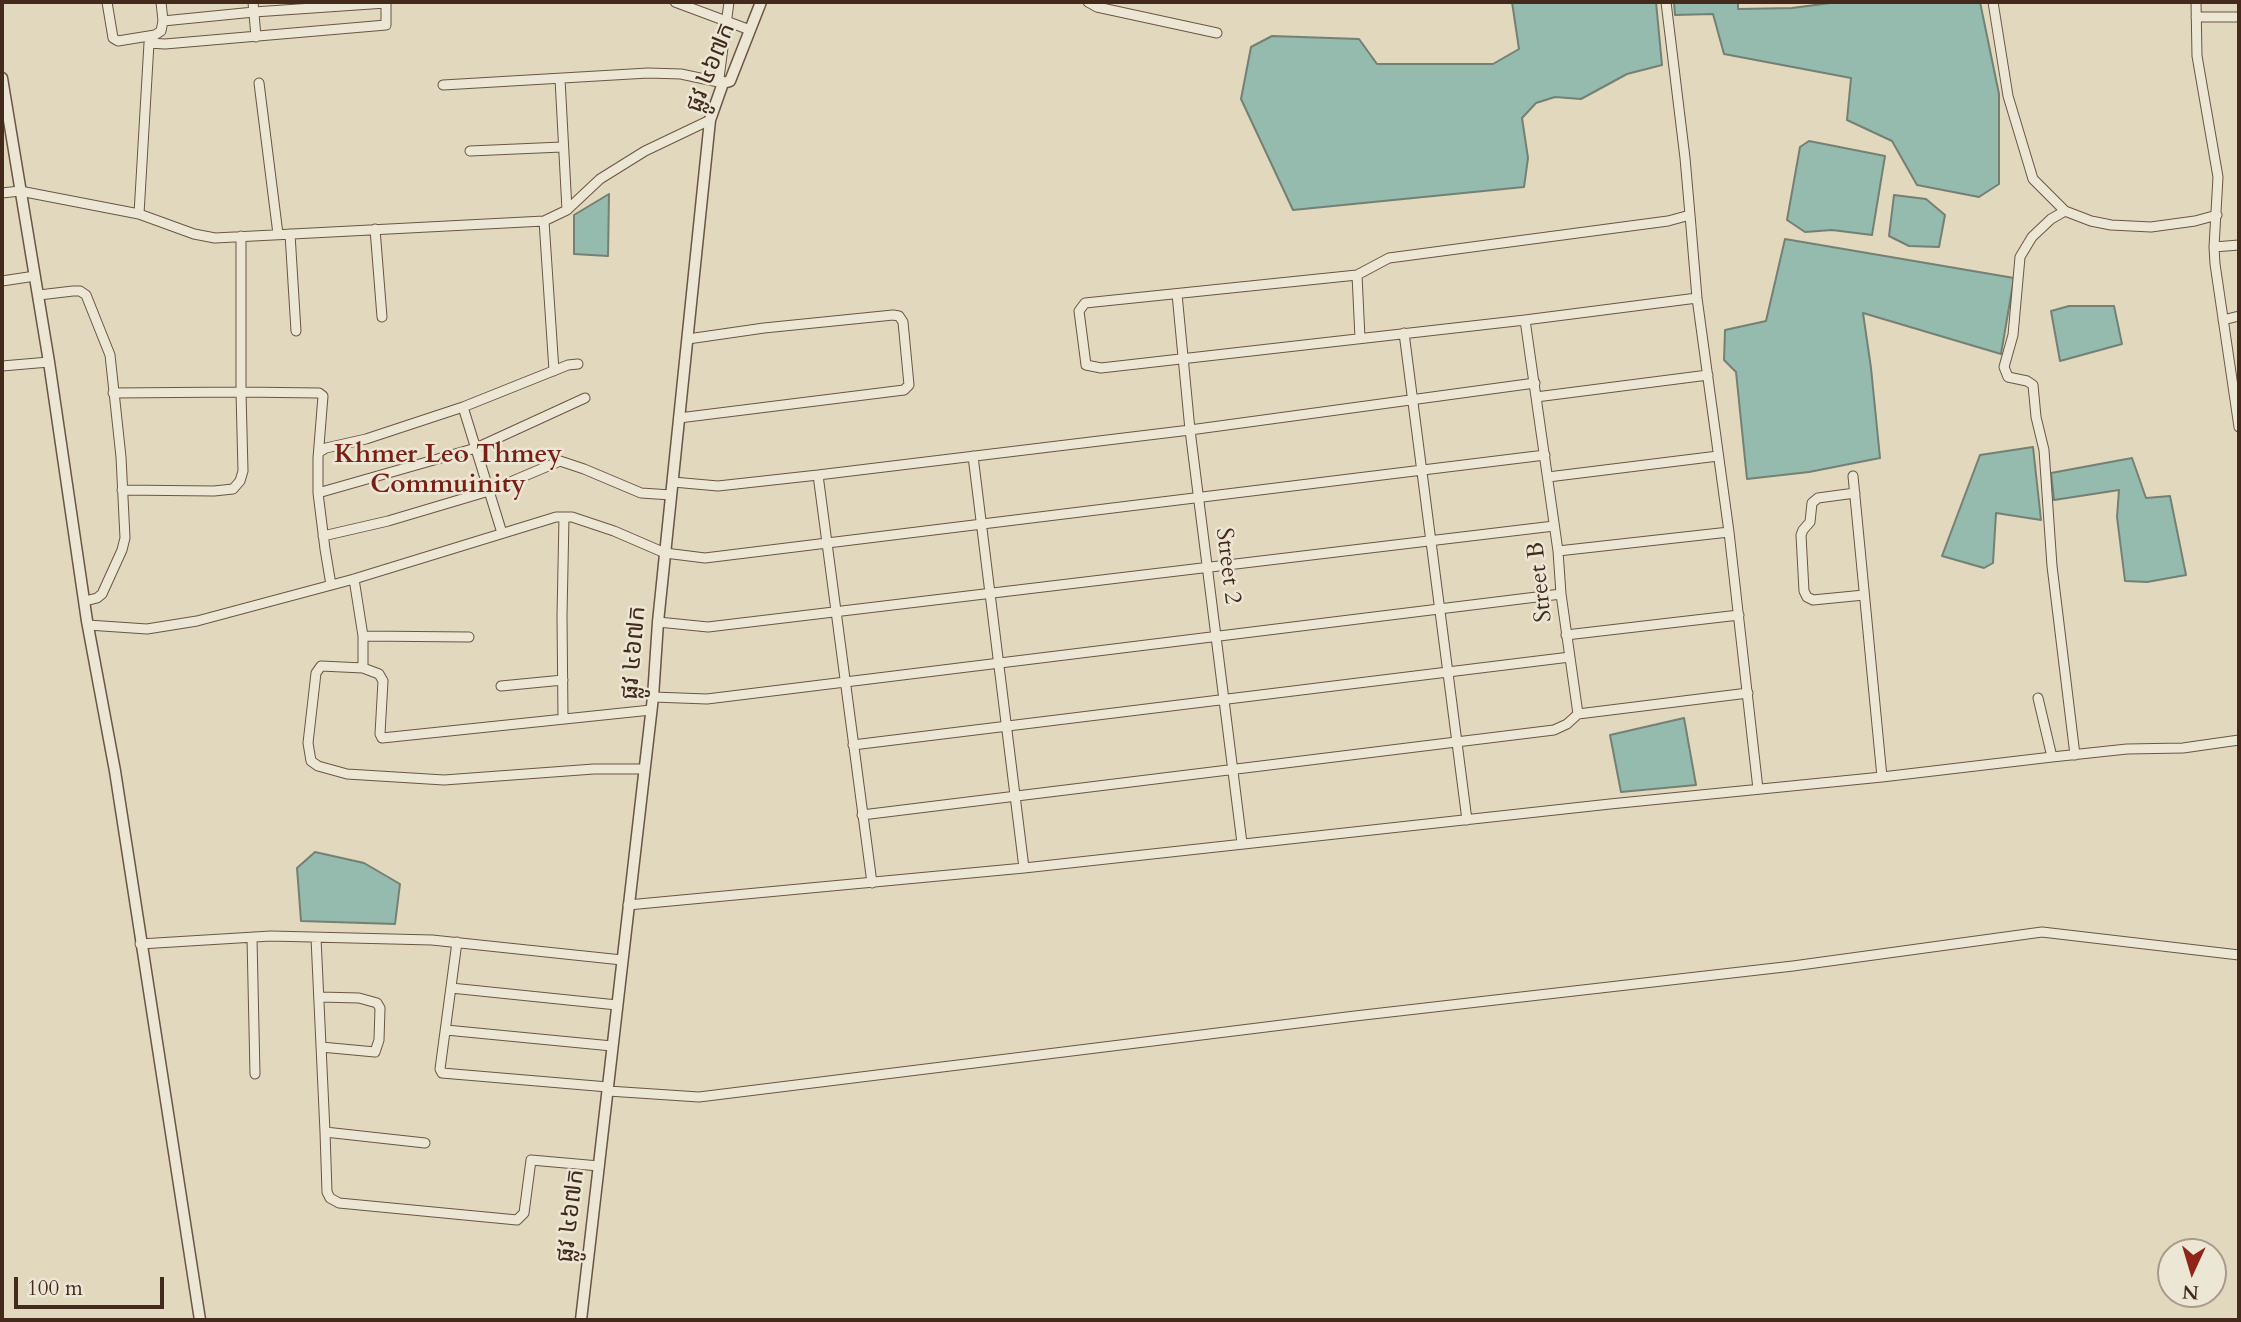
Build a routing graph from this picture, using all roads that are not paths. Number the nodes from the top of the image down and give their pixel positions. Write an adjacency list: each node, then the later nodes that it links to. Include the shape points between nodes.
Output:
1 (107, 2): 19 (street, via 113,38)
2 (161, 2): 14 (street)
3 (386, 2): 11 (street); 18 (street, via 386,25)
4 (675, 2): 15 (street)
5 (729, 2): 15 (street)
6 (761, 2): 16 (street, ផ្លូវ ៤៦៧ក)
7 (1088, 2): 17 (street)
8 (1666, 2): 33 (street)
9 (1993, 2): 31 (street, via 2008,96 2032,179)
10 (2196, 2): 12 (street)
11 (254, 7): 14 (street); 18 (street)
12 (2196, 17): 13 (street); 34 (street, via 2197,56 2218,177)
13 (2239, 17)
14 (163, 21): 19 (street, via 161,31)
15 (726, 21): 16 (street); 23 (street, via 719,78)
16 (750, 30): 23 (street, ផ្លូវ ៤៦៧ក, via 730,81)
17 (1217, 33)
18 (256, 37): 19 (street, via 165,44)
19 (148, 39): 32 (street)
20 (2, 78): 28 (street)
21 (560, 79): 23 (street, via 648,73); 24 (street); 26 (street)
22 (259, 83): 37 (street)
23 (723, 83): 25 (street, ផ្លូវ ៤៦៧ក)
24 (443, 85)
25 (710, 120): 30 (street, via 611,172); 55 (street, ផ្លូវ ៤៦៧ក)
26 (562, 147): 27 (street); 30 (street)
27 (470, 151)
28 (20, 191): 29 (street); 32 (street); 43 (street)
29 (2, 193)
30 (566, 210): 35 (street)
31 (2065, 212): 34 (street, via 2101,223 2151,227); 132 (street, via 2032,237 2020,257 2013,335 2004,367 2008,377 2033,385 2044,450 2052,566)
32 (139, 214): 39 (street, via 194,234)
33 (1690, 215): 42 (street, via 1389,258); 47 (street)
34 (2217, 215): 41 (street)
35 (544, 221): 36 (street); 60 (street)
36 (374, 229): 38 (street); 49 (street)
37 (278, 234): 38 (street); 39 (street)
38 (290, 234): 52 (street)
39 (241, 236): 63 (street)
40 (2239, 245): 41 (street)
41 (2214, 247): 51 (street)
42 (1357, 275): 45 (street); 54 (street)
43 (35, 276): 44 (street); 46 (street)
44 (2, 281)
45 (1177, 294): 56 (street, Street 2); 56 (street, via 1085,303 1079,311 1086,365 1101,368)
46 (39, 295): 57 (street); 64 (street, via 73,291 86,295 110,355)
47 (1697, 298): 50 (street); 61 (street)
48 (2239, 316): 51 (street)
49 (382, 317)
50 (1525, 320): 53 (street); 62 (street, Street B)
51 (2223, 320): 70 (street)
52 (296, 331)
53 (1404, 333): 54 (street); 67 (street)
54 (1360, 338): 56 (street)
55 (688, 339): 69 (street, ផ្លូវ ៤៦៧ក); 69 (street, via 899,316 909,385 904,390)
56 (1183, 359): 71 (street, Street 2)
57 (49, 362): 59 (street); 104 (street)
58 (578, 364): 60 (street)
59 (2, 366)
60 (554, 371): 68 (street)
61 (1707, 375): 65 (street); 76 (street)
62 (1535, 383): 65 (street, Street B); 67 (street)
63 (241, 392): 64 (street); 73 (street, via 323,396); 82 (street, via 243,471 233,489)
64 (113, 393): 82 (street)
65 (1536, 397): 75 (street, Street B)
66 (584, 398): 72 (street)
67 (1413, 401): 71 (street); 77 (street)
68 (463, 407): 72 (street); 73 (street)
69 (679, 418): 81 (street, ផ្លូវ ៤៦៧ក)
70 (2239, 427)
71 (1191, 430): 74 (street); 87 (street, Street 2)
72 (476, 448): 83 (street); 84 (street)
73 (319, 452): 84 (street)
74 (973, 456): 78 (street); 89 (street)
75 (1545, 456): 77 (street); 80 (street, Street B)
76 (1718, 456): 80 (street); 91 (street)
77 (1422, 470): 87 (street); 94 (street)
78 (818, 475): 81 (street, via 718,486); 95 (street)
79 (1853, 476): 85 (street)
80 (1548, 477): 90 (street, Street B)
81 (673, 482): 86 (street, ផ្លូវ ៤៦៧ក)
82 (122, 490): 104 (street, via 122,550 102,594)
83 (489, 491): 86 (street, via 560,461 641,493); 92 (street); 93 (street)
84 (318, 493): 93 (street)
85 (1855, 493): 103 (street); 103 (street, via 1818,498 1812,503 1810,523 1801,535 1804,591 1813,600)
86 (671, 495): 97 (street, ផ្លូវ ៤៦៧ក)
87 (1199, 497): 89 (street); 98 (street, Street 2)
88 (564, 517): 92 (street); 97 (street, via 614,531); 118 (street)
89 (982, 524): 95 (street); 101 (street)
90 (1554, 526): 94 (street); 96 (street, Street B)
91 (1729, 532): 96 (street); 107 (street)
92 (502, 533): 99 (street)
93 (323, 536): 100 (street)
94 (1431, 541): 98 (street); 105 (street)
95 (827, 543): 97 (street, via 705,558); 106 (street)
96 (1558, 551): 102 (street, Street B)
97 (665, 554): 108 (street, ផ្លូវ ៤៦៧ក)
98 (1208, 567): 101 (street); 110 (street, Street 2)
99 (354, 579): 100 (street); 112 (street)
100 (331, 585): 109 (street, via 197,621 147,629)
101 (990, 593): 106 (street); 115 (street)
102 (1561, 594): 105 (street); 111 (street, Street B)
103 (1864, 595): 136 (street)
104 (85, 601): 109 (street)
105 (1440, 608): 110 (street); 117 (street)
106 (836, 611): 108 (street, via 708,626); 119 (street)
107 (1739, 615): 111 (street); 121 (street)
108 (658, 622): 122 (street, ផ្លូវ ៤៦៧ក)
109 (88, 625): 148 (street)
110 (1216, 635): 115 (street); 124 (street, Street 2)
111 (1566, 635): 114 (street, Street B)
112 (363, 636): 113 (street); 116 (street)
113 (469, 637)
114 (1570, 657): 117 (street); 126 (street, Street B)
115 (999, 663): 119 (street); 128 (street)
116 (363, 668): 127 (street, via 379,674 383,681 382,738); 134 (street, via 321,666 316,673 308,743 311,761 318,766 346,774 444,780)
117 (1448, 672): 124 (street); 129 (street)
118 (563, 680): 120 (street); 127 (street)
119 (845, 682): 122 (street, via 707,699); 131 (street)
120 (500, 686)
121 (1748, 693): 126 (street); 137 (street)
122 (653, 697): 125 (street, ផ្លូវ ៤៦៧ក)
123 (2038, 698): 133 (street)
124 (1224, 700): 128 (street); 135 (street, Street 2)
125 (651, 710): 127 (street); 134 (street, ផ្លូវ ៤៦៧ក)
126 (1578, 714): 129 (street, via 1554,730)
127 (563, 718)
128 (1007, 726): 131 (street); 138 (street)
129 (1457, 740): 135 (street); 140 (street)
130 (2239, 740): 132 (street)
131 (853, 745): 139 (street)
132 (2075, 755): 133 (street)
133 (2053, 757): 136 (street)
134 (644, 769): 144 (street, ផ្លូវ ៤៦៧ក)
135 (1233, 769): 138 (street); 141 (street, Street 2)
136 (1882, 777): 137 (street)
137 (1758, 789): 140 (street)
138 (1016, 796): 139 (street); 142 (street)
139 (862, 815): 143 (street)
140 (1467, 820): 141 (street)
141 (1242, 843): 142 (street)
142 (1024, 868): 143 (street)
143 (872, 884): 144 (street)
144 (628, 905): 150 (street, ផ្លូវ ៤៦៧ក)
145 (316, 937): 146 (street); 147 (street); 152 (street)
146 (252, 938): 148 (street); 157 (street)
147 (457, 942): 150 (street); 151 (street)
148 (140, 944): 162 (street)
149 (2239, 955): 158 (street, via 2042,932 699,1097)
150 (622, 960): 153 (street, ផ្លូវ ៤៦៧ក)
151 (451, 988): 153 (street); 154 (street)
152 (320, 997): 156 (street); 156 (street, via 359,998 380,1008 375,1052)
153 (617, 1005): 155 (street, ផ្លូវ ៤៦៧ក)
154 (446, 1030): 155 (street); 158 (street, via 442,1073)
155 (612, 1046): 158 (street, ផ្លូវ ៤៦៧ក)
156 (321, 1047): 159 (street)
157 (255, 1074)
158 (608, 1089): 161 (street, ផ្លូវ ៤៦៧ក)
159 (325, 1132): 160 (street); 161 (street, via 327,1192 339,1203 517,1220 524,1213 531,1160)
160 (425, 1143)
161 (599, 1166): 163 (street, ផ្លូវ ៤៦៧ក)
162 (200, 1320)
163 (581, 1320)

